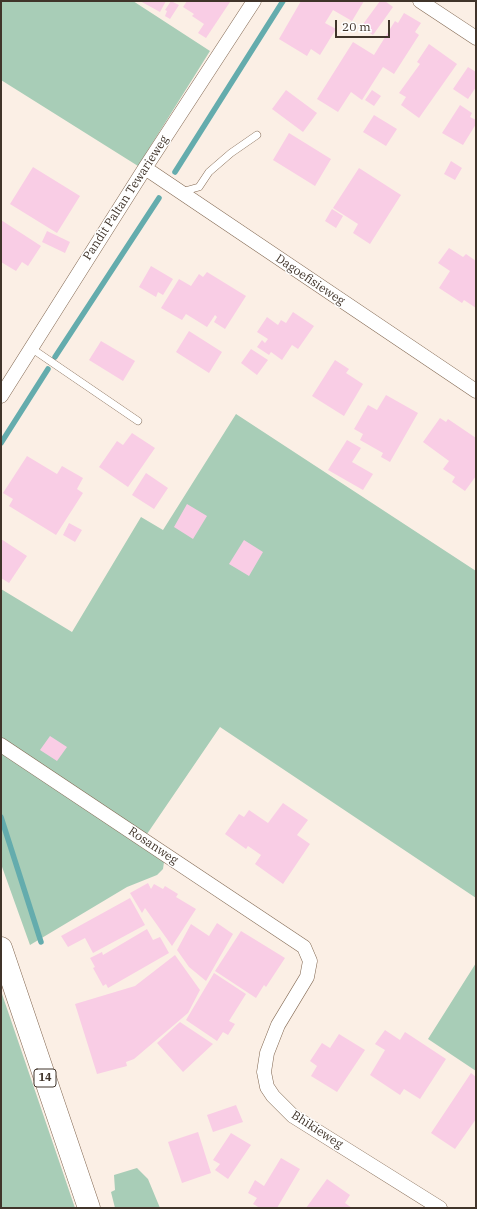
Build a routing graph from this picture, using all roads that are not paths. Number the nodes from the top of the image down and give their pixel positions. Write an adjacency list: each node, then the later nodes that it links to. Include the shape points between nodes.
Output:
1 (254, 1): 5 (street, Pandit Paltan Tewarieweg)
2 (420, 1): 3 (street)
3 (476, 38)
4 (257, 135): 6 (lane, via 209,172 199,187)
5 (145, 168): 6 (street, Dagoefisieweg); 7 (street, Pandit Paltan Tewarieweg)
6 (179, 192): 8 (street, Dagoefisieweg)
7 (31, 348): 9 (street, Pandit Paltan Tewarieweg); 10 (lane)
8 (476, 391)
9 (1, 396)
10 (138, 421)
11 (1, 745): 12 (street, Rosanweg)
12 (304, 947): 15 (street, Bhikieweg, via 310,961 307,977 278,1025 267,1053 264,1072 267,1087 293,1116)
13 (1, 948): 14 (main road, 14)
14 (89, 1208)
15 (440, 1208)

